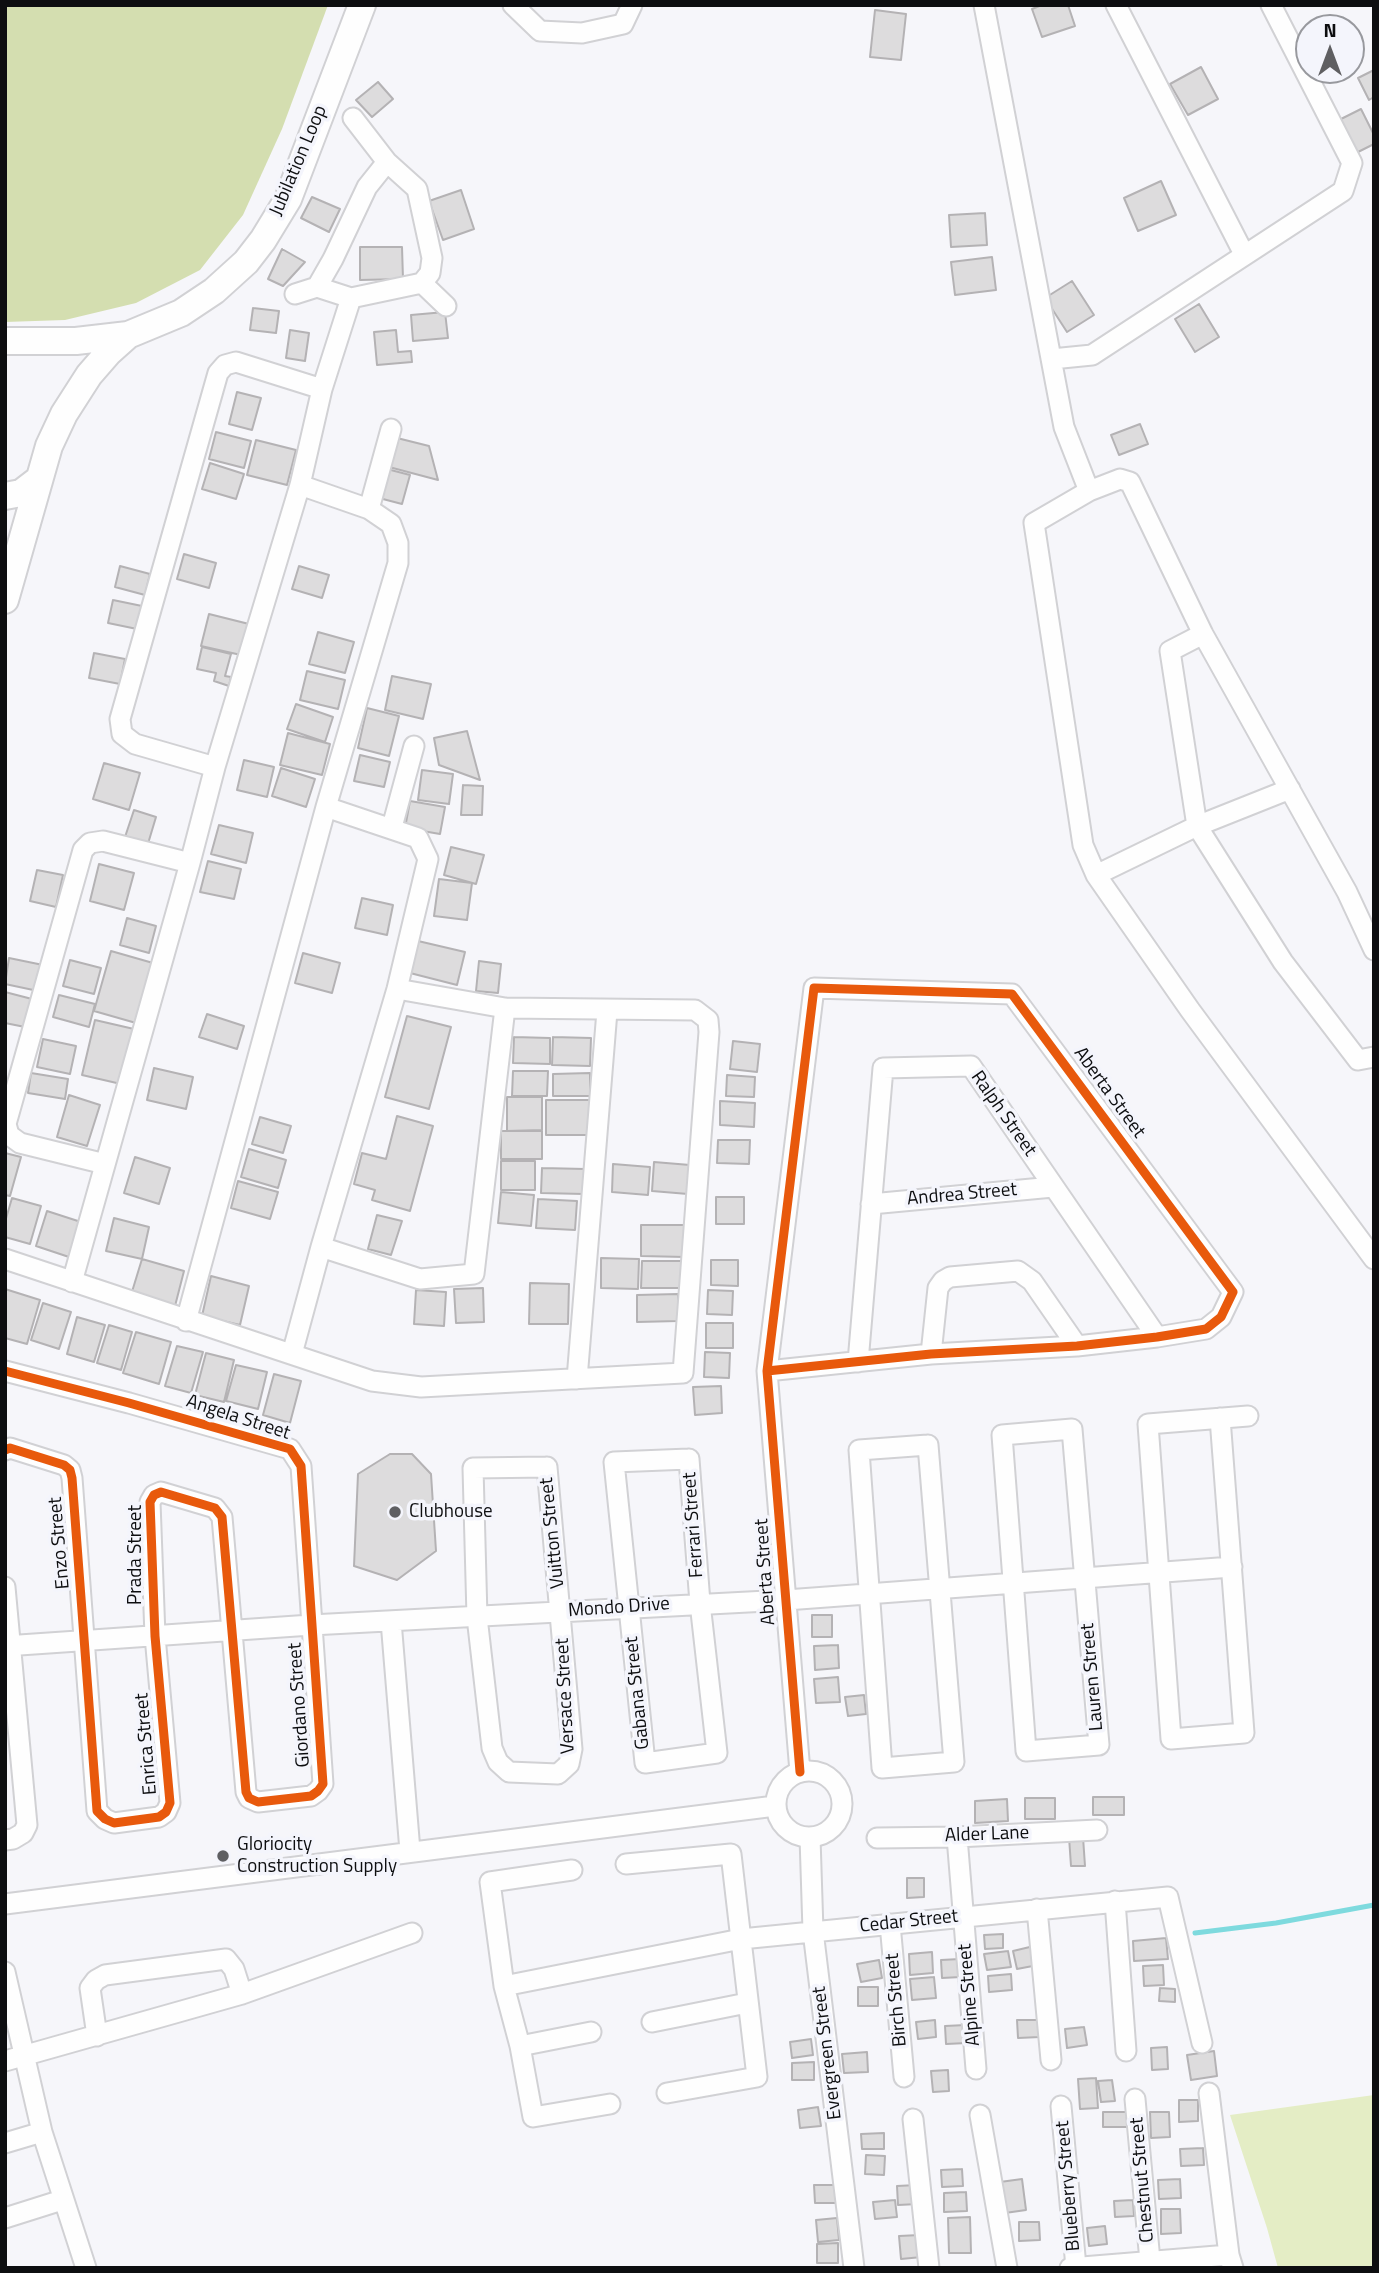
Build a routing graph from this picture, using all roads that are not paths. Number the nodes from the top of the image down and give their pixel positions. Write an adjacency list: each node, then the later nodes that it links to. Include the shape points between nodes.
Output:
1 (362, 5): 15 (main road, Jubilation Loop, via 288,199 263,240 214,291 181,313)
2 (513, 5): 3 (street, via 540,31 582,33 623,24)
3 (632, 5)
4 (984, 5): 17 (street)
5 (1116, 5): 9 (street)
6 (1271, 5): 9 (street, via 1352,163 1343,191)
7 (353, 118): 8 (street)
8 (387, 162): 10 (street, via 417,189 432,258 430,273); 11 (street, via 367,187)
9 (1244, 254): 17 (street, via 1092,355)
10 (422, 283): 13 (street); 14 (street)
11 (317, 287): 12 (street); 13 (street)
12 (295, 293)
13 (351, 298): 18 (street)
14 (446, 306)
15 (128, 335): 16 (main road, Jubilation Loop); 20 (main road, via 100,361 76,394 49,446)
16 (5, 341)
17 (1052, 359): 22 (street, via 1064,427)
18 (322, 389): 21 (street); 28 (street, via 236,362 218,373 120,719 122,734 135,744)
19 (391, 429): 24 (street)
20 (38, 480): 23 (main road, via 21,493); 25 (main road)
21 (300, 485): 24 (street); 28 (street)
22 (1089, 491): 26 (street, via 1120,479 1130,482); 34 (street, via 1034,523 1083,845)
23 (5, 496)
24 (369, 509): 30 (street, via 391,524 398,543 398,563)
25 (5, 600)
26 (1203, 634): 29 (street); 31 (street, via 1170,651)
27 (414, 746): 32 (street)
28 (215, 767): 33 (street)
29 (1290, 789): 31 (street); 35 (street)
30 (326, 807): 32 (street); 47 (street)
31 (1197, 826): 34 (street); 39 (street, via 1292,973 1358,1060)
32 (392, 827): 36 (street, via 418,838 428,859)
33 (190, 863): 40 (street); 40 (street, via 103,841 90,843 83,850 6,1124 9,1135 20,1143)
34 (1096, 875): 45 (street)
35 (1374, 950)
36 (397, 989): 37 (street); 43 (street)
37 (505, 1008): 38 (street); 43 (street, via 474,1274 420,1279)
38 (607, 1011): 55 (street); 55 (street, via 695,1010 708,1020 683,1373)
39 (1374, 1057)
40 (106, 1164): 46 (street)
41 (1053, 1187): 42 (street, Andrea Street); 42 (street, Ralph Street, via 971,1066 883,1068); 48 (street, Ralph Street)
42 (871, 1204): 52 (street, Ralph Street)
43 (321, 1247): 50 (street)
44 (5, 1259): 46 (street)
45 (1374, 1259)
46 (72, 1282): 47 (street)
47 (186, 1321): 50 (street)
48 (1157, 1338): 49 (street, Aberta Street); 54 (street, Aberta Street, via 1206,1329 1222,1317 1233,1292 1012,994 814,988)
49 (1077, 1346): 51 (street, Aberta Street); 51 (street, via 1032,1281 1018,1271 943,1281)
50 (292, 1354): 55 (street, via 372,1381 421,1387)
51 (931, 1354): 52 (street, Aberta Street)
52 (858, 1362): 54 (street, Aberta Street)
53 (5, 1371): 72 (street, Angela Street, via 290,1449 301,1466)
54 (767, 1371): 66 (street, Aberta Street)
55 (577, 1380)
56 (1248, 1416): 57 (street)
57 (1220, 1418): 59 (street); 60 (street, via 1148,1424)
58 (5, 1450): 75 (street, Enzo Street, via 70,1470)
59 (1232, 1567): 60 (street, Mondo Drive); 60 (street, via 1244,1733 1171,1739)
60 (1159, 1573): 61 (street, Mondo Drive)
61 (1085, 1578): 62 (street, Mondo Drive); 62 (street, via 1072,1429 1002,1435); 62 (street, Lauren Street, via 1099,1745 1026,1751)
62 (1013, 1583): 64 (street, Mondo Drive)
63 (5, 1587): 76 (street)
64 (940, 1589): 65 (street, Mondo Drive); 65 (street, via 928,1445 859,1450); 65 (street, via 954,1762 882,1768)
65 (869, 1594): 66 (street, Mondo Drive)
66 (786, 1600): 67 (street, Mondo Drive); 77 (street, Aberta Street)
67 (700, 1603): 68 (street, Mondo Drive); 68 (street, Ferrari Street, via 690,1459 614,1462); 68 (street, Gabana Street, via 717,1753 645,1763)
68 (629, 1608): 69 (street, Mondo Drive)
69 (561, 1612): 70 (street, Mondo Drive); 70 (street, Vuitton Street, via 547,1467 473,1468); 70 (street, Versace Street, via 572,1749 569,1764 558,1774 509,1772 498,1762 492,1748)
70 (477, 1617): 71 (street, Mondo Drive)
71 (391, 1621): 72 (street, Mondo Drive); 84 (street)
72 (312, 1625): 73 (street, Mondo Drive); 73 (street, Giordano Street, via 323,1784 311,1796 258,1802 246,1792)
73 (232, 1630): 74 (street, Mondo Drive); 74 (street, Prada Street, via 219,1511 161,1492 150,1502)
74 (155, 1636): 75 (street, Mondo Drive); 75 (street, Enrica Street, via 170,1804 159,1817 114,1823 97,1811)
75 (85, 1640): 76 (street, Mondo Drive)
76 (7, 1646): 83 (street, via 27,1825 23,1833)
77 (800, 1772): 78 (street, via 779,1788); 80 (street, via 822,1773 832,1779 842,1799 838,1820 821,1835)
78 (775, 1806): 80 (street, via 783,1825); 84 (street)
79 (1097, 1830): 81 (street, Alder Lane)
80 (810, 1837): 92 (street, Evergreen Street)
81 (957, 1837): 82 (street, Alder Lane); 90 (street, Alpine Street)
82 (877, 1838)
83 (5, 1840)
84 (410, 1851): 88 (street)
85 (626, 1864): 94 (street, via 731,1854)
86 (572, 1870): 96 (street, via 490,1882)
87 (1115, 1901): 89 (street, Cedar Street); 102 (street, Cedar Street, via 1168,1896); 104 (street)
88 (5, 1904)
89 (1037, 1909): 90 (street, Cedar Street); 106 (street)
90 (964, 1916): 91 (street, Cedar Street); 107 (street, Alpine Street)
91 (890, 1923): 92 (street, Cedar Street); 108 (street, Birch Street)
92 (813, 1931): 94 (street, Cedar Street); 124 (street, Evergreen Street)
93 (412, 1933): 97 (street)
94 (741, 1938): 96 (street, Cedar Street); 98 (street)
95 (6, 1983): 105 (street)
96 (504, 1986): 103 (street)
97 (242, 1994): 101 (street); 101 (street, via 226,1959 104,1975 90,1988)
98 (747, 2003): 99 (street); 109 (street, via 757,2077)
99 (652, 2022)
100 (591, 2032): 103 (street)
101 (97, 2036): 105 (street)
102 (1202, 2043)
103 (520, 2046): 112 (street, via 533,2117)
104 (1126, 2051)
105 (14, 2058): 116 (street)
106 (1051, 2060)
107 (976, 2069)
108 (904, 2077)
109 (667, 2093)
110 (1209, 2093): 121 (street)
111 (1135, 2099): 120 (street, Chestnut Street)
112 (610, 2104)
113 (1061, 2106): 122 (street, Blueberry Street)
114 (980, 2115): 126 (street)
115 (914, 2119): 125 (street)
116 (42, 2132): 117 (street); 118 (street)
117 (5, 2143)
118 (62, 2200): 119 (street); 123 (street)
119 (5, 2218)
120 (1150, 2261): 121 (street); 122 (street)
121 (1231, 2261)
122 (1076, 2267): 127 (street)
123 (85, 2268)
124 (854, 2268)
125 (929, 2268)
126 (1007, 2268)
127 (1070, 2268)

